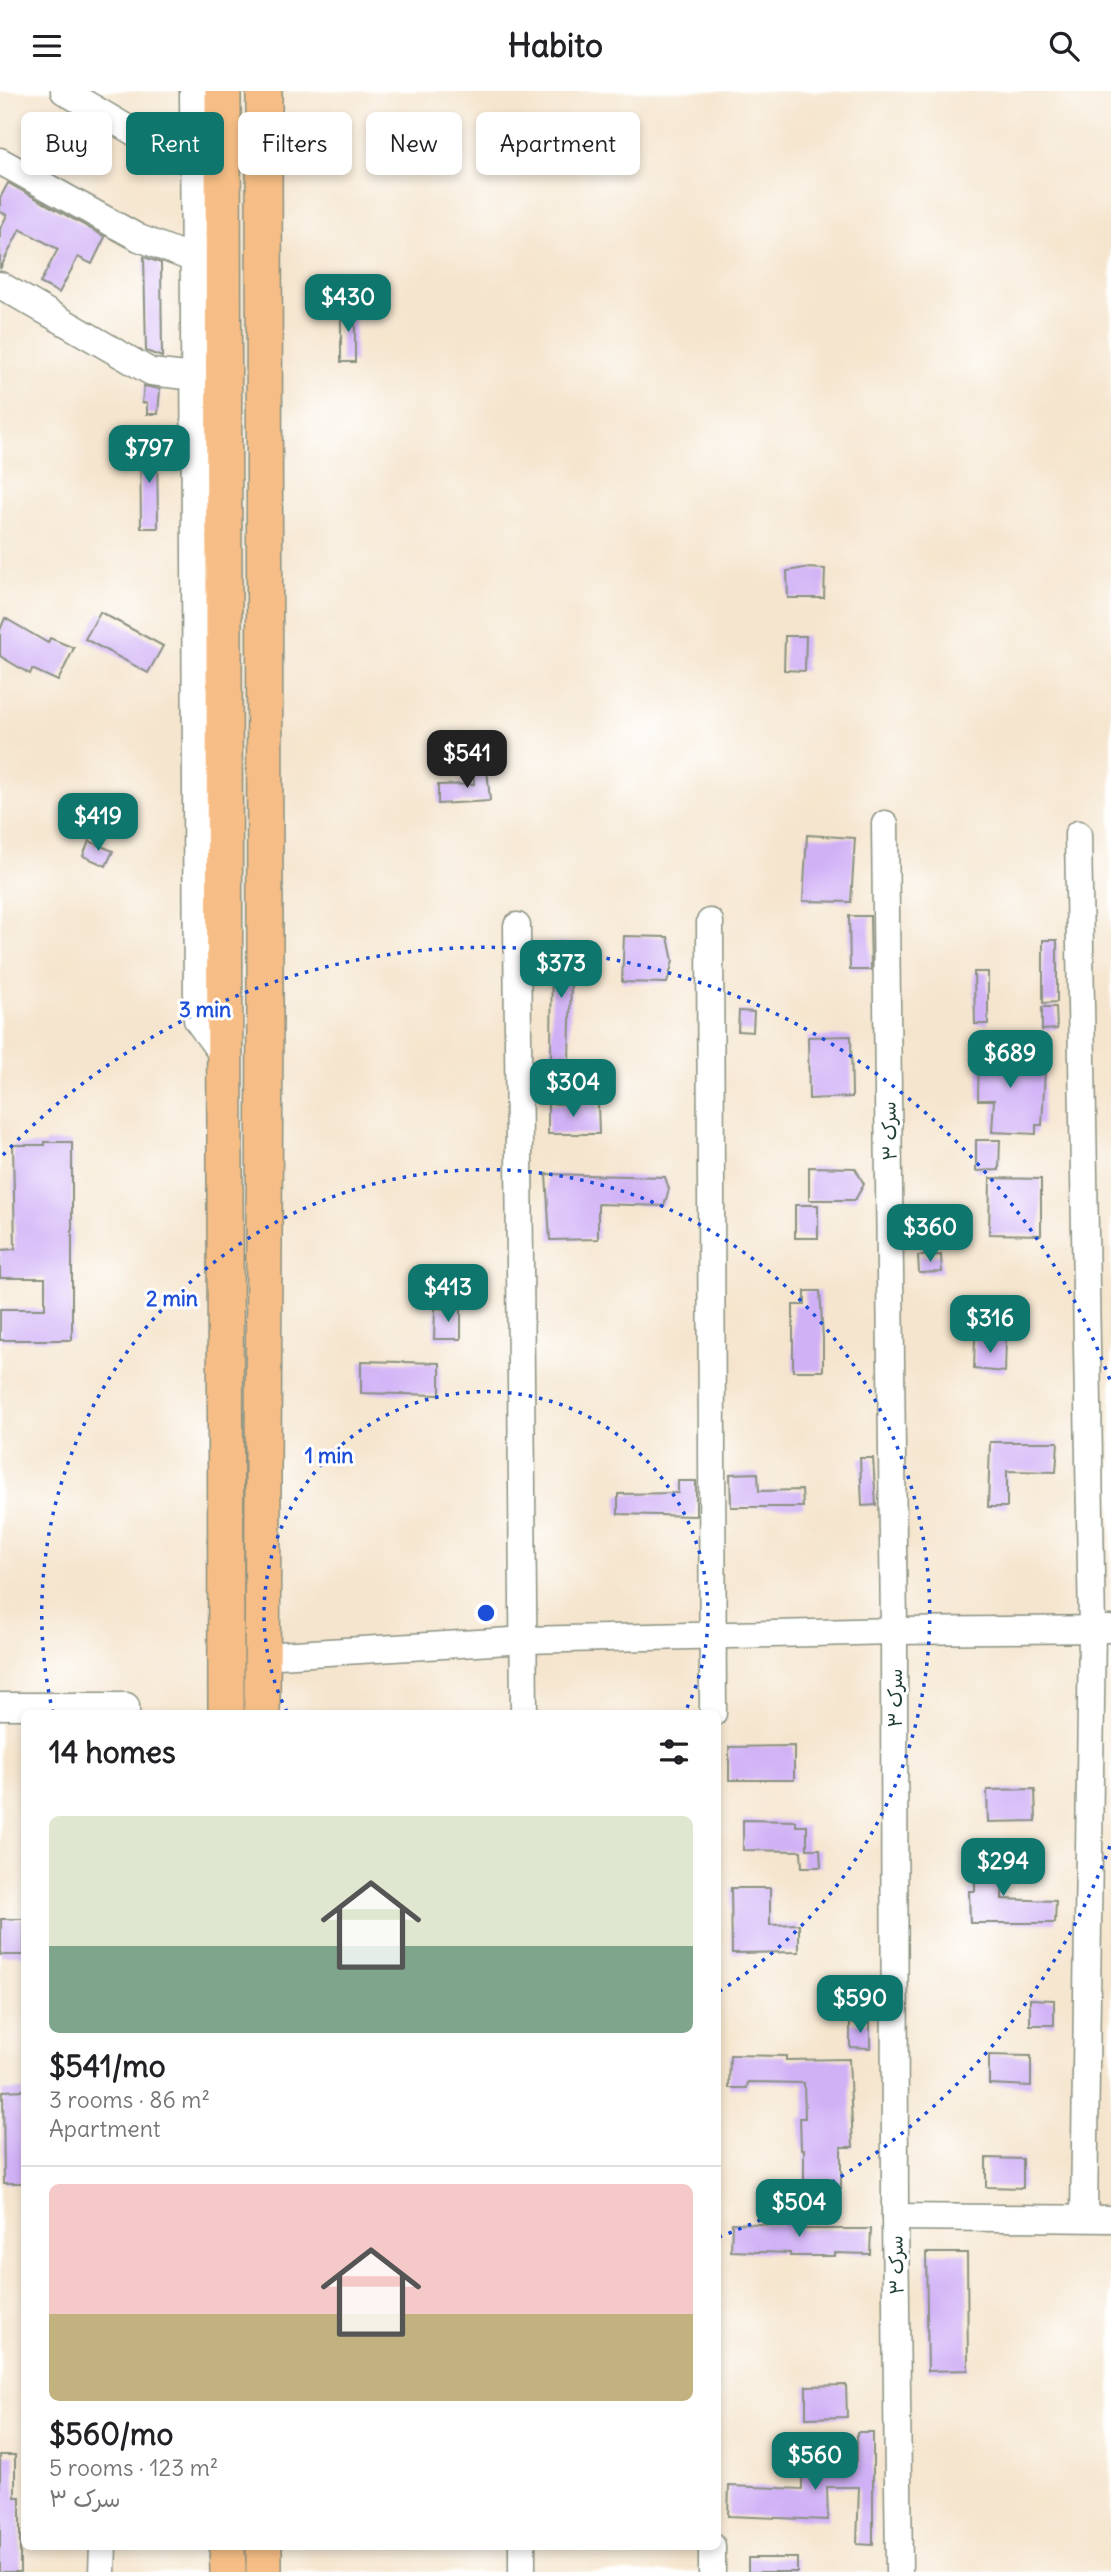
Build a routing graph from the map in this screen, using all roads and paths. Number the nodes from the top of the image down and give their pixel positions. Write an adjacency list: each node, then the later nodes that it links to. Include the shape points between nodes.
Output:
1 (64, 91): 6 (street)
2 (193, 91): 5 (street)
3 (223, 91): 16 (main road)
4 (264, 91): 17 (main road)
5 (193, 112)
6 (126, 127)
7 (0, 161): 9 (street, via 139,238)
8 (193, 175): 9 (street)
9 (194, 259): 11 (street)
10 (0, 285): 11 (street, via 151,372)
11 (194, 377): 18 (street, via 197,1020)
12 (885, 824): 20 (street, سرک ۳)
13 (1078, 834): 19 (street)
14 (710, 922): 21 (street)
15 (517, 926): 22 (street)
16 (224, 1000): 17 (main road); 18 (main road)
17 (265, 1001): 23 (main road)
18 (224, 1056): 26 (main road)
19 (1101, 1629): 20 (street); 31 (street)
20 (894, 1631): 21 (street); 30 (street, سرک ۳)
21 (713, 1636): 22 (street); 29 (street)
22 (525, 1640): 23 (street); 28 (street)
23 (262, 1656): 27 (main road)
24 (0, 1706): 25 (street, via 126,1706)
25 (125, 1710)
26 (226, 1710)
27 (262, 1710)
28 (524, 1710)
29 (713, 1710)
30 (895, 2217): 31 (street); 43 (street, سرک ۳)
31 (1084, 2217): 32 (street)
32 (1111, 2219)
33 (103, 2550): 38 (street)
34 (228, 2550): 39 (main road)
35 (264, 2550): 40 (main road)
36 (522, 2550): 41 (street)
37 (712, 2550): 42 (street)
38 (102, 2572)
39 (228, 2572)
40 (264, 2572)
41 (522, 2572)
42 (712, 2572)
43 (899, 2572)

